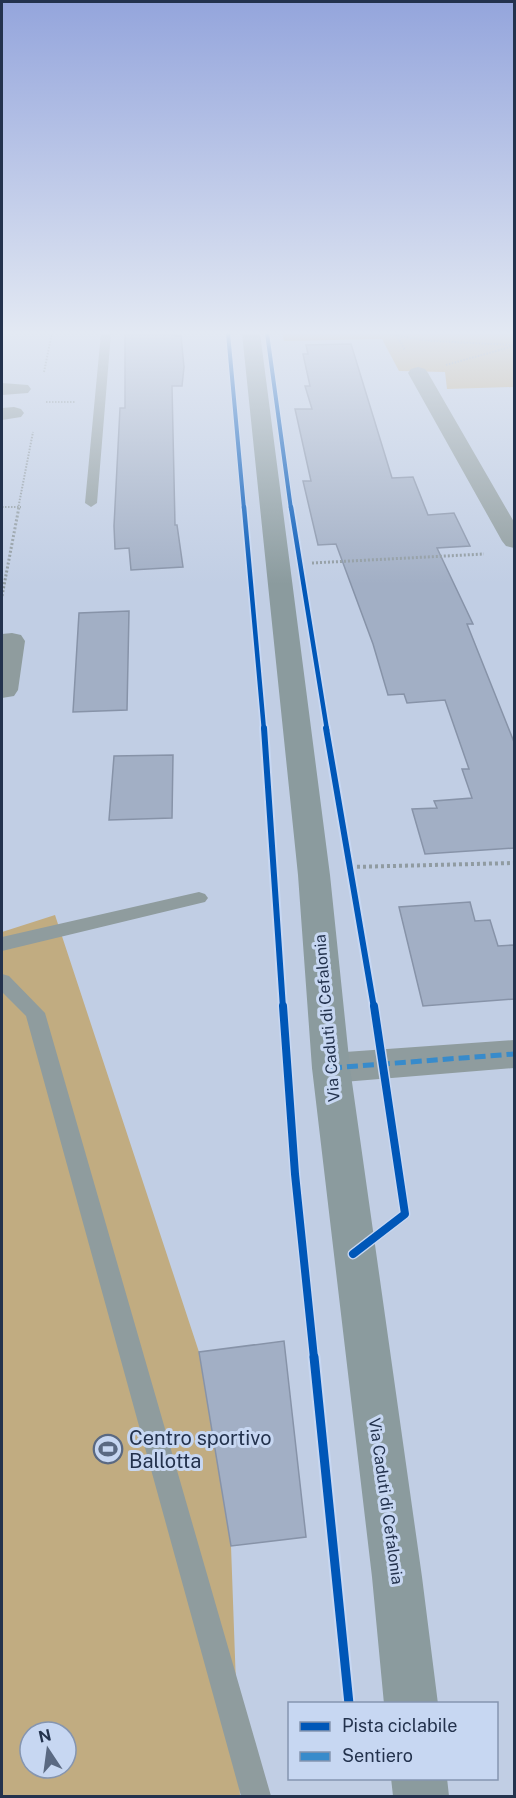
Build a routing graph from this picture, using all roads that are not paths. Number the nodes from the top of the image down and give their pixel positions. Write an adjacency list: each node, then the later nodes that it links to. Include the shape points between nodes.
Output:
1 (99, 417): 4 (lane)
2 (261, 417): 12 (street, Via Caduti di Cefalonia, via 314,875)
3 (444, 417): 5 (street)
4 (91, 504)
5 (513, 534)
6 (2, 642): 7 (street, via 12,642)
7 (2, 690)
8 (199, 898): 9 (lane)
9 (2, 944)
10 (2, 981): 15 (lane, via 35,1013)
11 (514, 1054): 12 (street)
12 (331, 1068): 13 (street, Via Caduti di Cefalonia)
13 (411, 1702)
14 (419, 1780): 16 (street)
15 (256, 1797)
16 (421, 1797)

